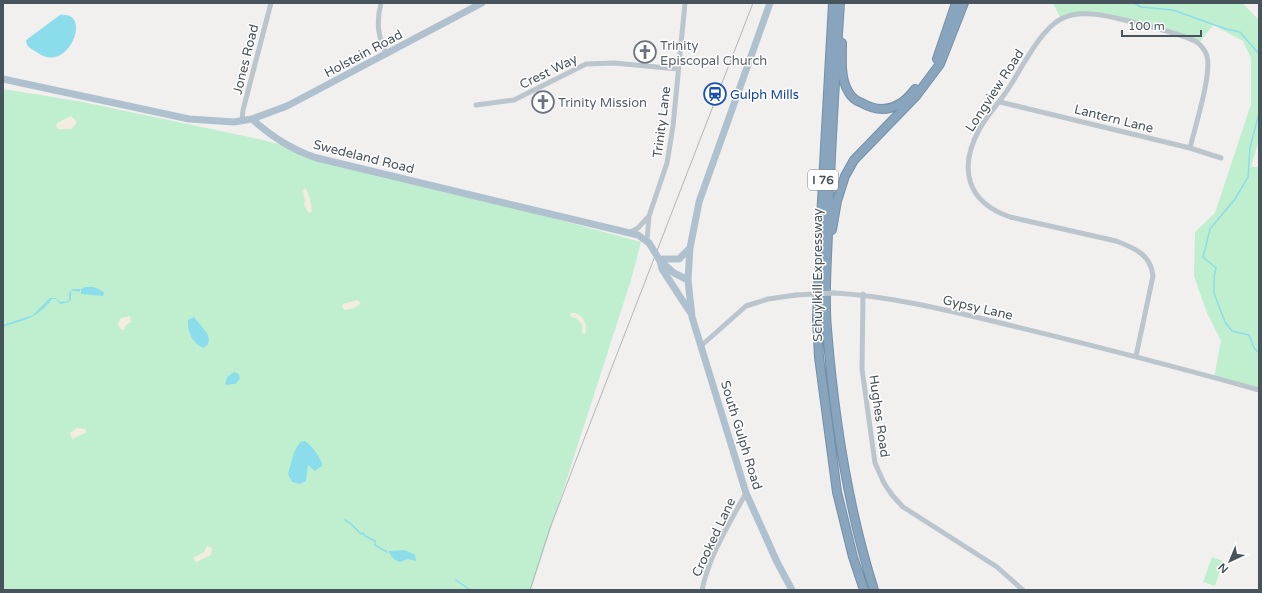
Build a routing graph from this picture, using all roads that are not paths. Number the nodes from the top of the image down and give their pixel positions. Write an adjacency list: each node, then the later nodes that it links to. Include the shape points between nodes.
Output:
1 (271, 3): 16 (street, Jones Road)
2 (381, 3): 10 (street, via 377,18 378,32)
3 (482, 3): 10 (main road, Holstein Road)
4 (685, 3): 11 (street, Trinity Lane)
5 (770, 3): 22 (main road, South Gulph Road, via 699,202)
6 (833, 3): 33 (highway, Schuylkill Expressway / I 76, via 817,319 828,432)
7 (840, 3): 8 (highway, via 844,84 856,100 870,108 885,110 896,107 911,94 937,60); 26 (highway, Schuylkill Expressway / I 76)
8 (956, 3)
9 (964, 3): 26 (highway, via 940,64 916,96 854,160 845,176 831,233)
10 (386, 54): 15 (main road, Holstein Road, via 287,106)
11 (678, 69): 14 (street, Crest Way, via 614,63 586,64 514,100); 19 (street, Trinity Lane, via 667,163)
12 (3, 79): 16 (main road, via 189,119 221,123)
13 (1000, 102): 17 (street, Lantern Lane); 17 (street, Longview Road, via 1038,42 1061,19 1076,14 1092,14 1180,34 1199,43 1206,55 1207,73); 30 (street, Longview Road, via 979,129 970,147 968,163 975,192 981,201 1000,214 1116,241 1131,246 1142,254 1152,266 1153,276)
14 (476, 105)
15 (252, 119): 16 (main road); 20 (main road, Swedeland Road, via 291,147 317,158)
16 (242, 121)
17 (1190, 148): 18 (street, Lantern Lane)
18 (1221, 158)
19 (650, 216): 20 (street); 21 (street, Trinity Lane)
20 (629, 233): 21 (main road, Swedeland Road, via 643,237)
21 (648, 242): 23 (main road, bridge)
22 (690, 248): 23 (main road, via 679,259); 25 (main road, South Gulph Road)
23 (659, 260): 24 (main road); 25 (main road, via 674,273)
24 (668, 276): 25 (main road, via 678,281); 28 (main road)
25 (688, 280): 28 (main road, South Gulph Road)
26 (826, 282): 38 (highway, Schuylkill Expressway / I 76, via 827,328 838,436 850,500)
27 (863, 294): 29 (street, Gypsy Lane, bridge, via 834,293 768,299 746,306); 30 (street, Gypsy Lane, via 978,318); 39 (street, Hughes Road, via 862,369 875,463 884,483 903,507 997,567)
28 (692, 317): 29 (main road, South Gulph Road)
29 (702, 345): 32 (main road, South Gulph Road)
30 (1136, 356): 31 (street, Gypsy Lane)
31 (1259, 390)
32 (746, 493): 34 (street, Crooked Lane, via 717,548); 35 (main road, South Gulph Road)
33 (853, 557): 36 (highway); 37 (highway, Schuylkill Expressway / I 76)
34 (702, 590)
35 (792, 590)
36 (858, 590)
37 (864, 590)
38 (874, 590)
39 (1023, 590)

